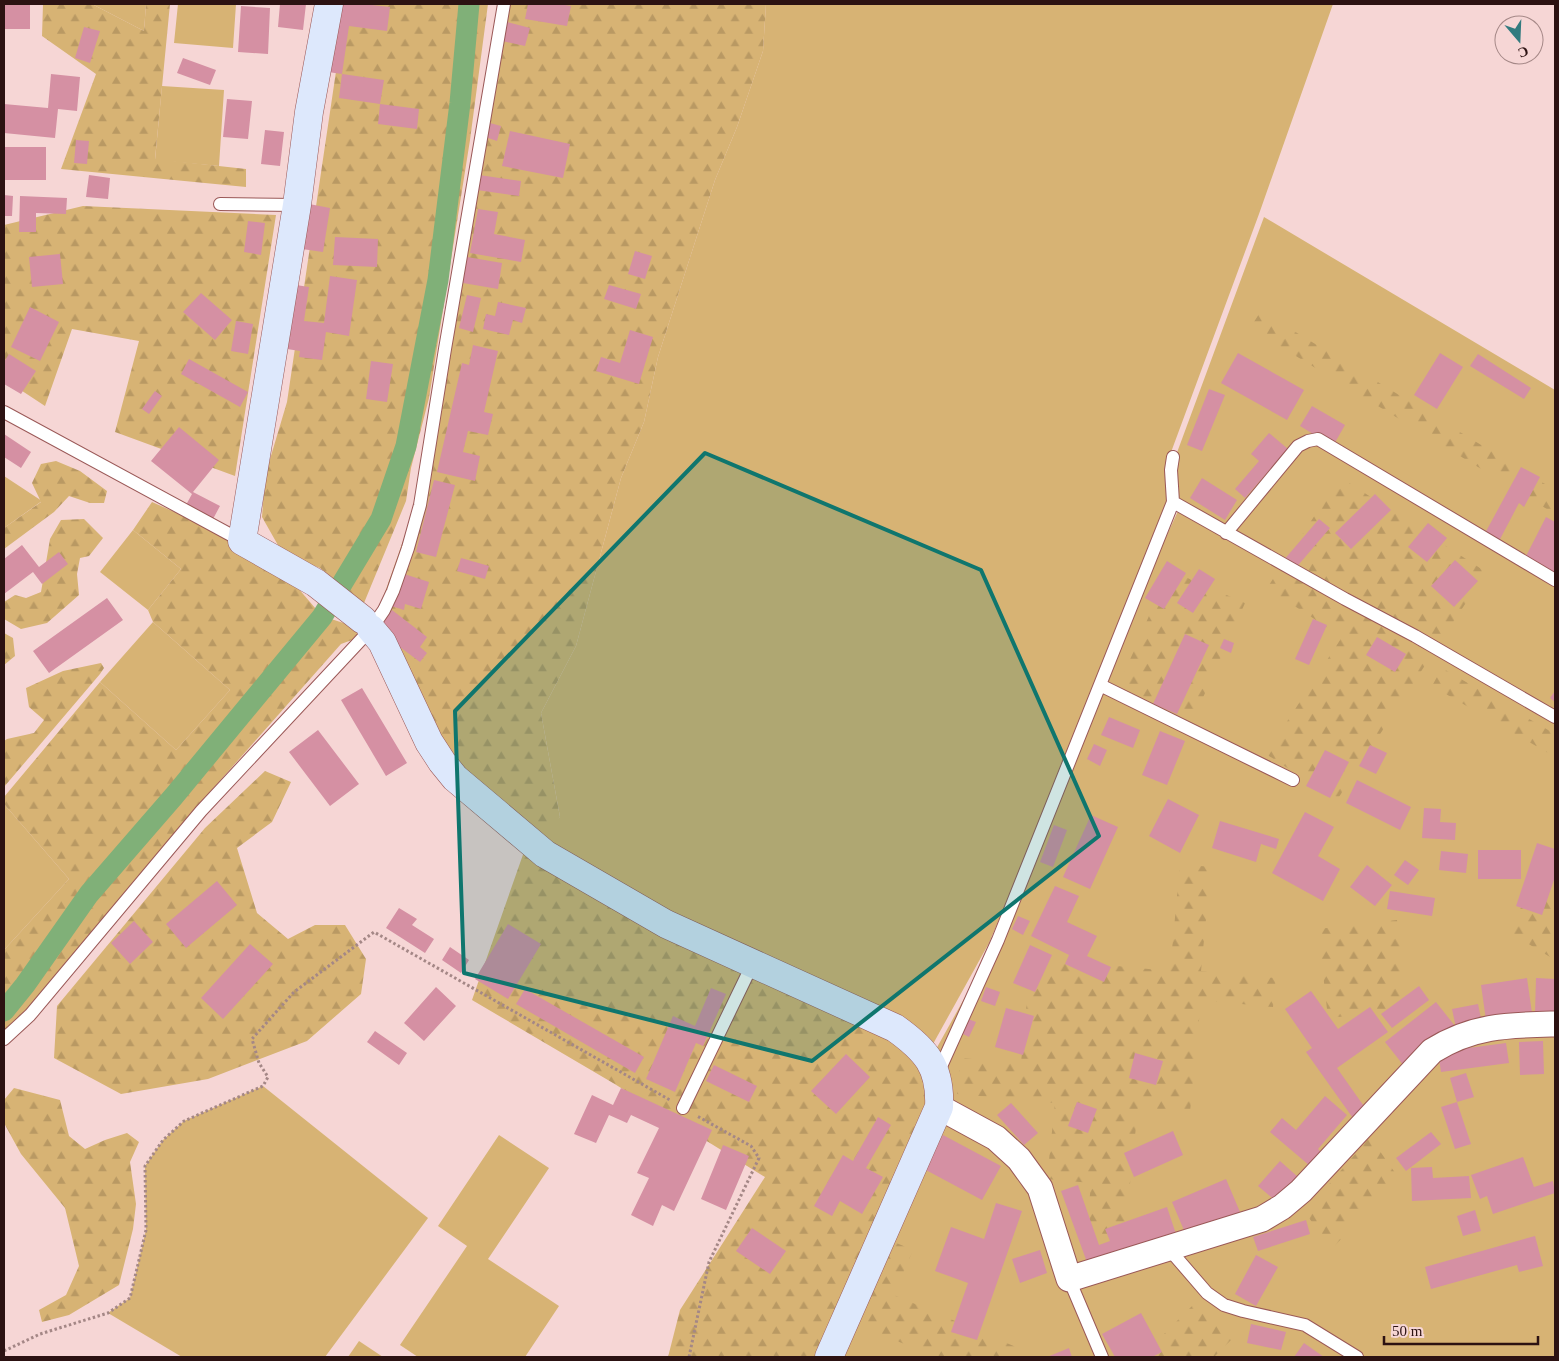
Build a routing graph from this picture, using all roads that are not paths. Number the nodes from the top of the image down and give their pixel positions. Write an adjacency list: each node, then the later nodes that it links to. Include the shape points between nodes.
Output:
1 (329, 4): 4 (street, via 309,112)
2 (504, 4): 11 (lane, via 420,505 393,591 384,610)
3 (220, 204): 4 (lane)
4 (297, 205): 9 (street)
5 (4, 412): 9 (lane)
6 (1173, 457): 7 (lane)
7 (1173, 502): 8 (lane); 12 (lane)
8 (1226, 533): 10 (lane, via 1298,446 1318,439); 13 (lane)
9 (242, 541): 11 (street, via 316,583)
10 (1555, 580)
11 (367, 624): 15 (street, via 382,642 429,742 455,778 545,854 666,924); 17 (lane, via 201,811 30,1015)
12 (1100, 685): 14 (lane); 18 (lane, via 998,940)
13 (1555, 717)
14 (1293, 780)
15 (753, 963): 18 (street, via 895,1028 925,1054); 20 (lane)
16 (1555, 1024): 21 (street, via 1481,1029 1450,1039 1432,1051 1301,1191 1282,1207 1262,1219)
17 (4, 1039)
18 (937, 1075): 19 (street)
19 (939, 1107): 22 (street, via 996,1138 1019,1159 1040,1188); 23 (street)
20 (683, 1108)
21 (1169, 1249): 22 (street); 25 (lane, via 1207,1293 1224,1305 1305,1325)
22 (1069, 1280): 24 (lane)
23 (829, 1357)
24 (1102, 1357)
25 (1358, 1357)

